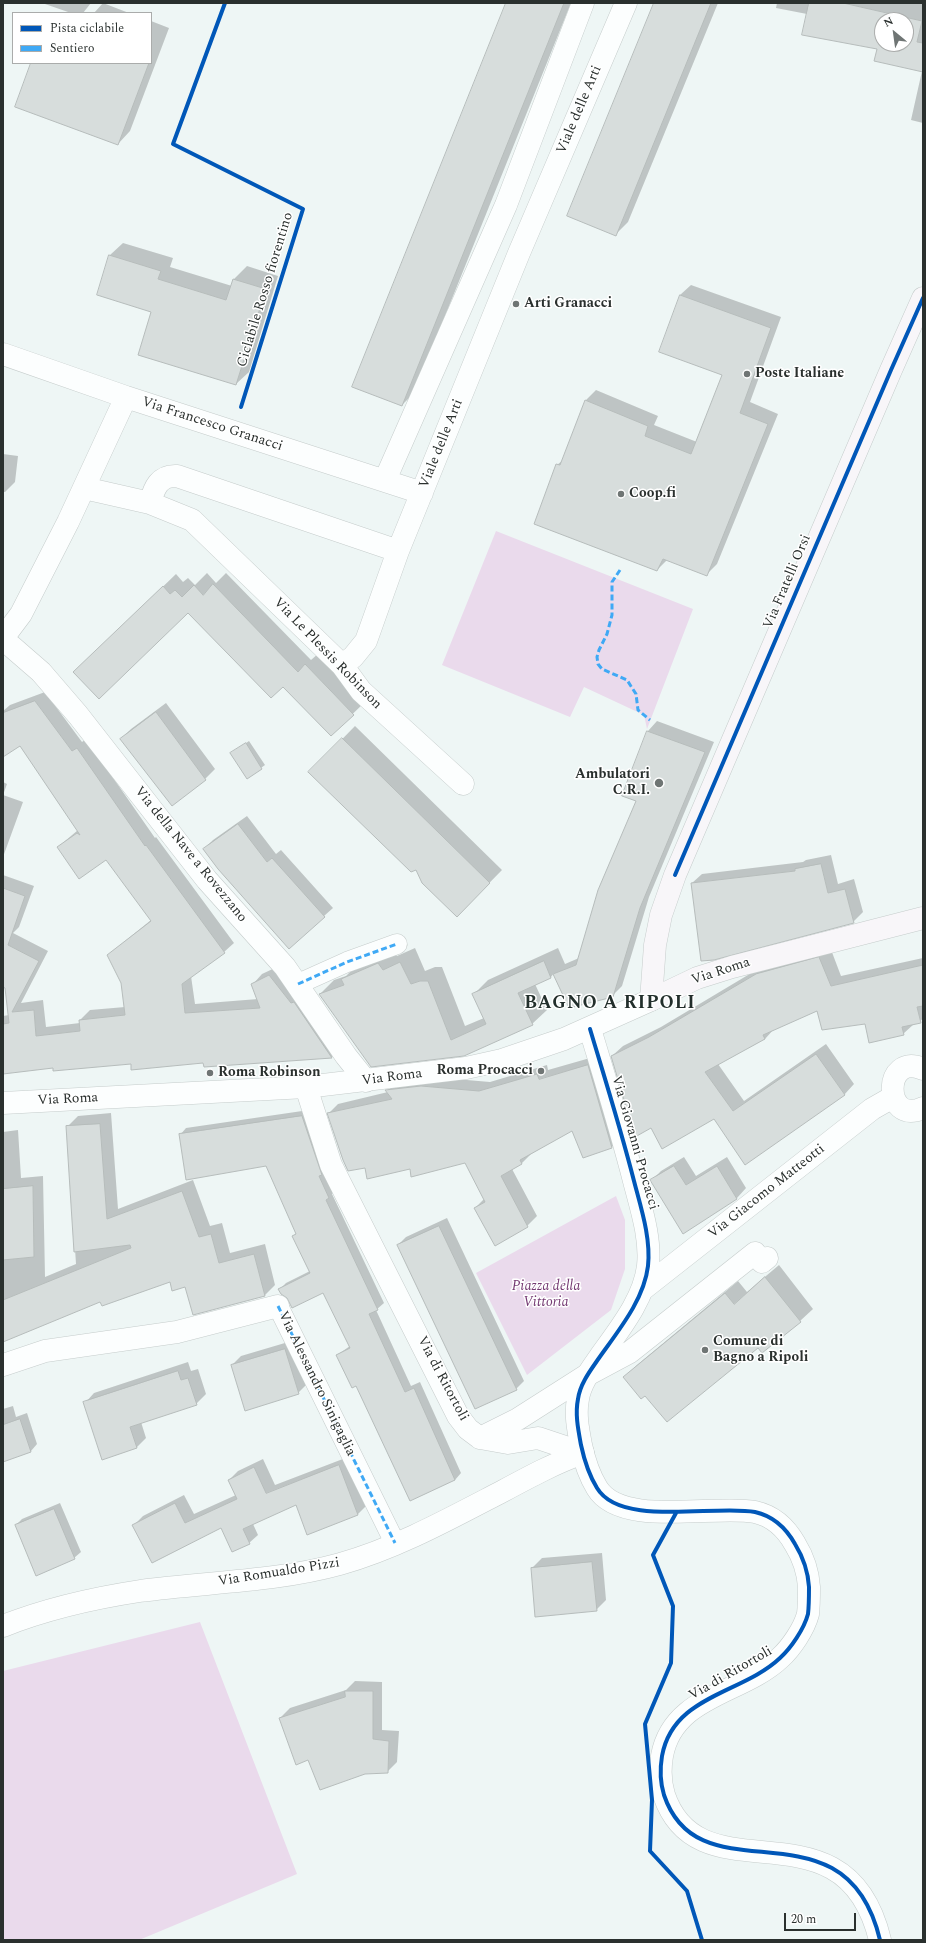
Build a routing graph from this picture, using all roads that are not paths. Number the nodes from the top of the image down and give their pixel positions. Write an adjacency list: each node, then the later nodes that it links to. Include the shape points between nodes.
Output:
1 (583, 3): 3 (street)
2 (626, 3): 4 (street, Viale delle Arti)
3 (506, 205): 4 (street); 8 (street)
4 (534, 216): 10 (street, Viale delle Arti)
5 (923, 298): 19 (main road, Via Fratelli Orsi, via 675,875 661,915 655,945)
6 (3, 354): 7 (street, Via Francesco Granacci)
7 (126, 397): 8 (street, Via Francesco Granacci); 9 (street)
8 (385, 480): 10 (street, Via Francesco Granacci)
9 (84, 488): 11 (street, Via Le Plessis Robinson); 13 (street, via 21,614)
10 (422, 493): 12 (street, Viale delle Arti)
11 (150, 503): 12 (street, via 153,489 163,478 177,476); 14 (street, Via Le Plessis Robinson, via 182,515 204,530)
12 (398, 551): 14 (street, Viale delle Arti, via 366,641 353,657)
13 (3, 639): 18 (street, Via della Nave a Rovezzano, via 41,672 83,721 208,880)
14 (342, 665): 15 (street, Via Le Plessis Robinson, via 361,691)
15 (463, 784)
16 (923, 918): 19 (main road, Via Roma, via 732,967 697,978)
17 (397, 944): 18 (street, via 347,962)
18 (298, 984): 22 (street, Via della Nave a Rovezzano, via 346,1056)
19 (651, 1000): 20 (street, Via Roma)
20 (590, 1028): 22 (street, Via Roma, via 502,1060 466,1068); 28 (street, Via Giovanni Procacci, via 643,1216 648,1264)
21 (922, 1068): 24 (street, via 909,1067 899,1072 892,1083)
22 (366, 1081): 23 (street, Via Roma)
23 (306, 1088): 25 (street, Via Roma); 32 (street, Via di Ritortoli, via 331,1165 458,1416 468,1429)
24 (893, 1097): 26 (street, via 904,1108 915,1111); 28 (street, Via Giacomo Matteotti, via 879,1104)
25 (3, 1103)
26 (923, 1108)
27 (767, 1258): 31 (street, via 762,1262 755,1252 630,1352)
28 (642, 1289): 31 (street, via 617,1332)
29 (278, 1306): 30 (street, Via Alessandro Sinigaglia, via 177,1332 45,1352); 34 (street, Via Alessandro Sinigaglia)
30 (3, 1365)
31 (587, 1375): 32 (street, via 518,1419); 33 (street, via 579,1391 576,1408)
32 (480, 1438): 33 (street, via 508,1443 538,1438)
33 (583, 1453): 34 (street, Via Romualdo Pizzi, via 561,1461); 36 (street, Via di Ritortoli, via 598,1490 605,1499 616,1504 638,1510 676,1513 752,1512 765,1515 778,1523 794,1542 807,1571 809,1584 808,1613 803,1626 782,1657 765,1670 703,1701 678,1722 664,1745 662,1789 677,1821 696,1837 710,1844 730,1849 790,1854 814,1859 843,1875 866,1901)
34 (395, 1543): 35 (street, Via Romualdo Pizzi, via 370,1554 318,1569 139,1591 72,1605)
35 (3, 1626)
36 (880, 1940)

